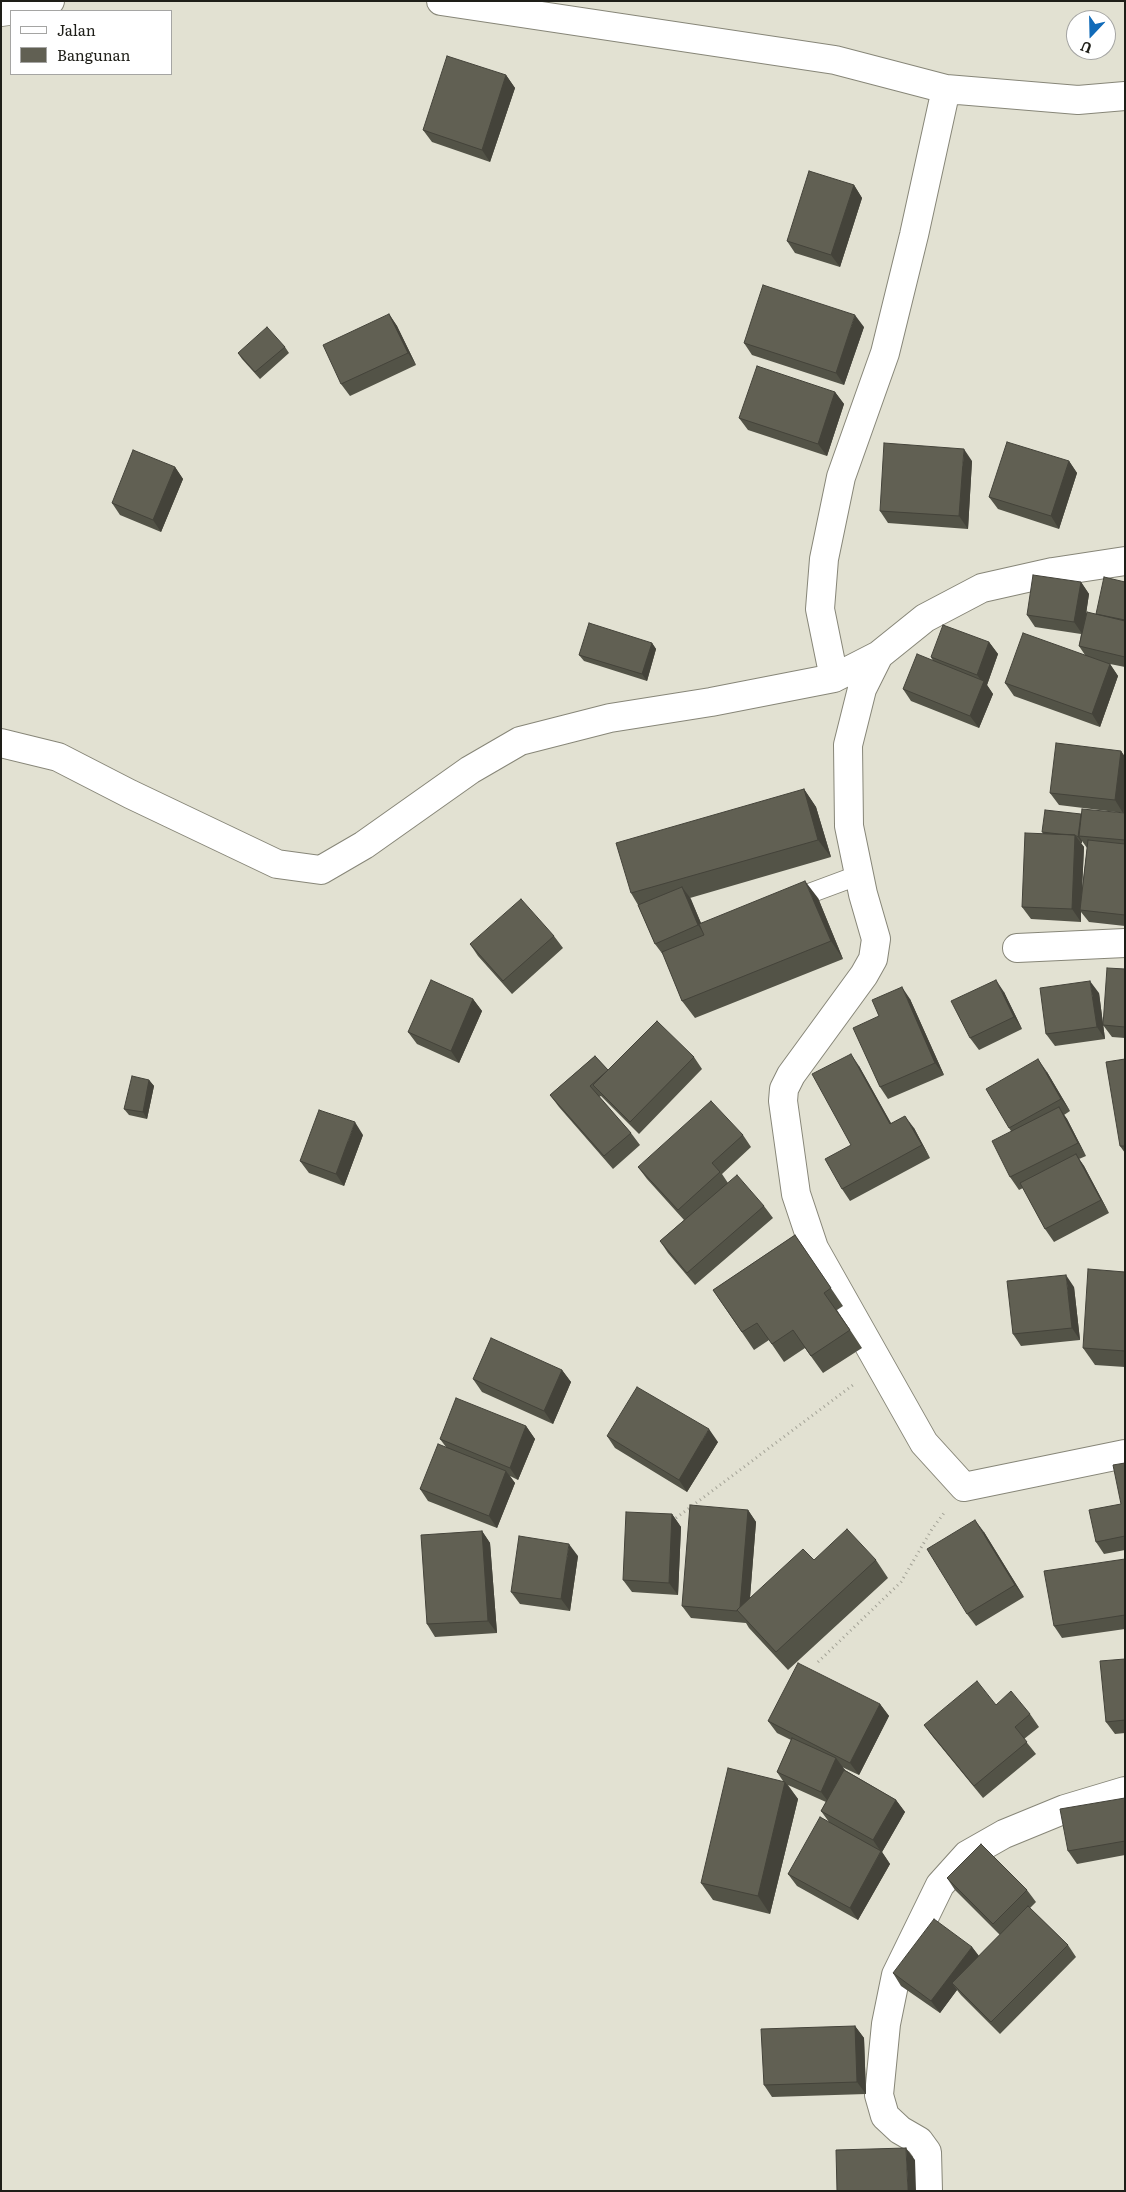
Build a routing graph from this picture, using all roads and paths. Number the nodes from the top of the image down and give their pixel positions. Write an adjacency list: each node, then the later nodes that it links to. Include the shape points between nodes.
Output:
1 (50, 1): 3 (street)
2 (441, 1): 4 (street, via 835,60)
3 (16, 10)
4 (946, 89): 5 (street, via 1078,100); 8 (street, via 885,354 841,477 824,559 820,609)
5 (1125, 96)
6 (1125, 561): 7 (street, via 1053,572 982,588 925,618)
7 (879, 655): 8 (street); 10 (street, via 862,690 848,745 849,826)
8 (834, 678): 9 (street, via 610,718 520,741 470,770 364,845 321,870 277,864 58,757)
9 (1, 743)
10 (859, 875): 11 (lane); 14 (street, via 876,939 873,959 791,1075 784,1089 783,1101 796,1194 814,1248)
11 (776, 906)
12 (1125, 943): 13 (street)
13 (1017, 948)
14 (880, 1365): 16 (street, via 924,1443); 17 (path)
15 (1125, 1454): 16 (street)
16 (964, 1487): 18 (path, via 932,1529 901,1582)
17 (672, 1521)
18 (818, 1662)
19 (1125, 1791): 20 (street, via 1065,1809 1004,1834 966,1855 940,1885 896,1975 886,2024 878,2095 885,2116 927,2152)
20 (928, 2191)

